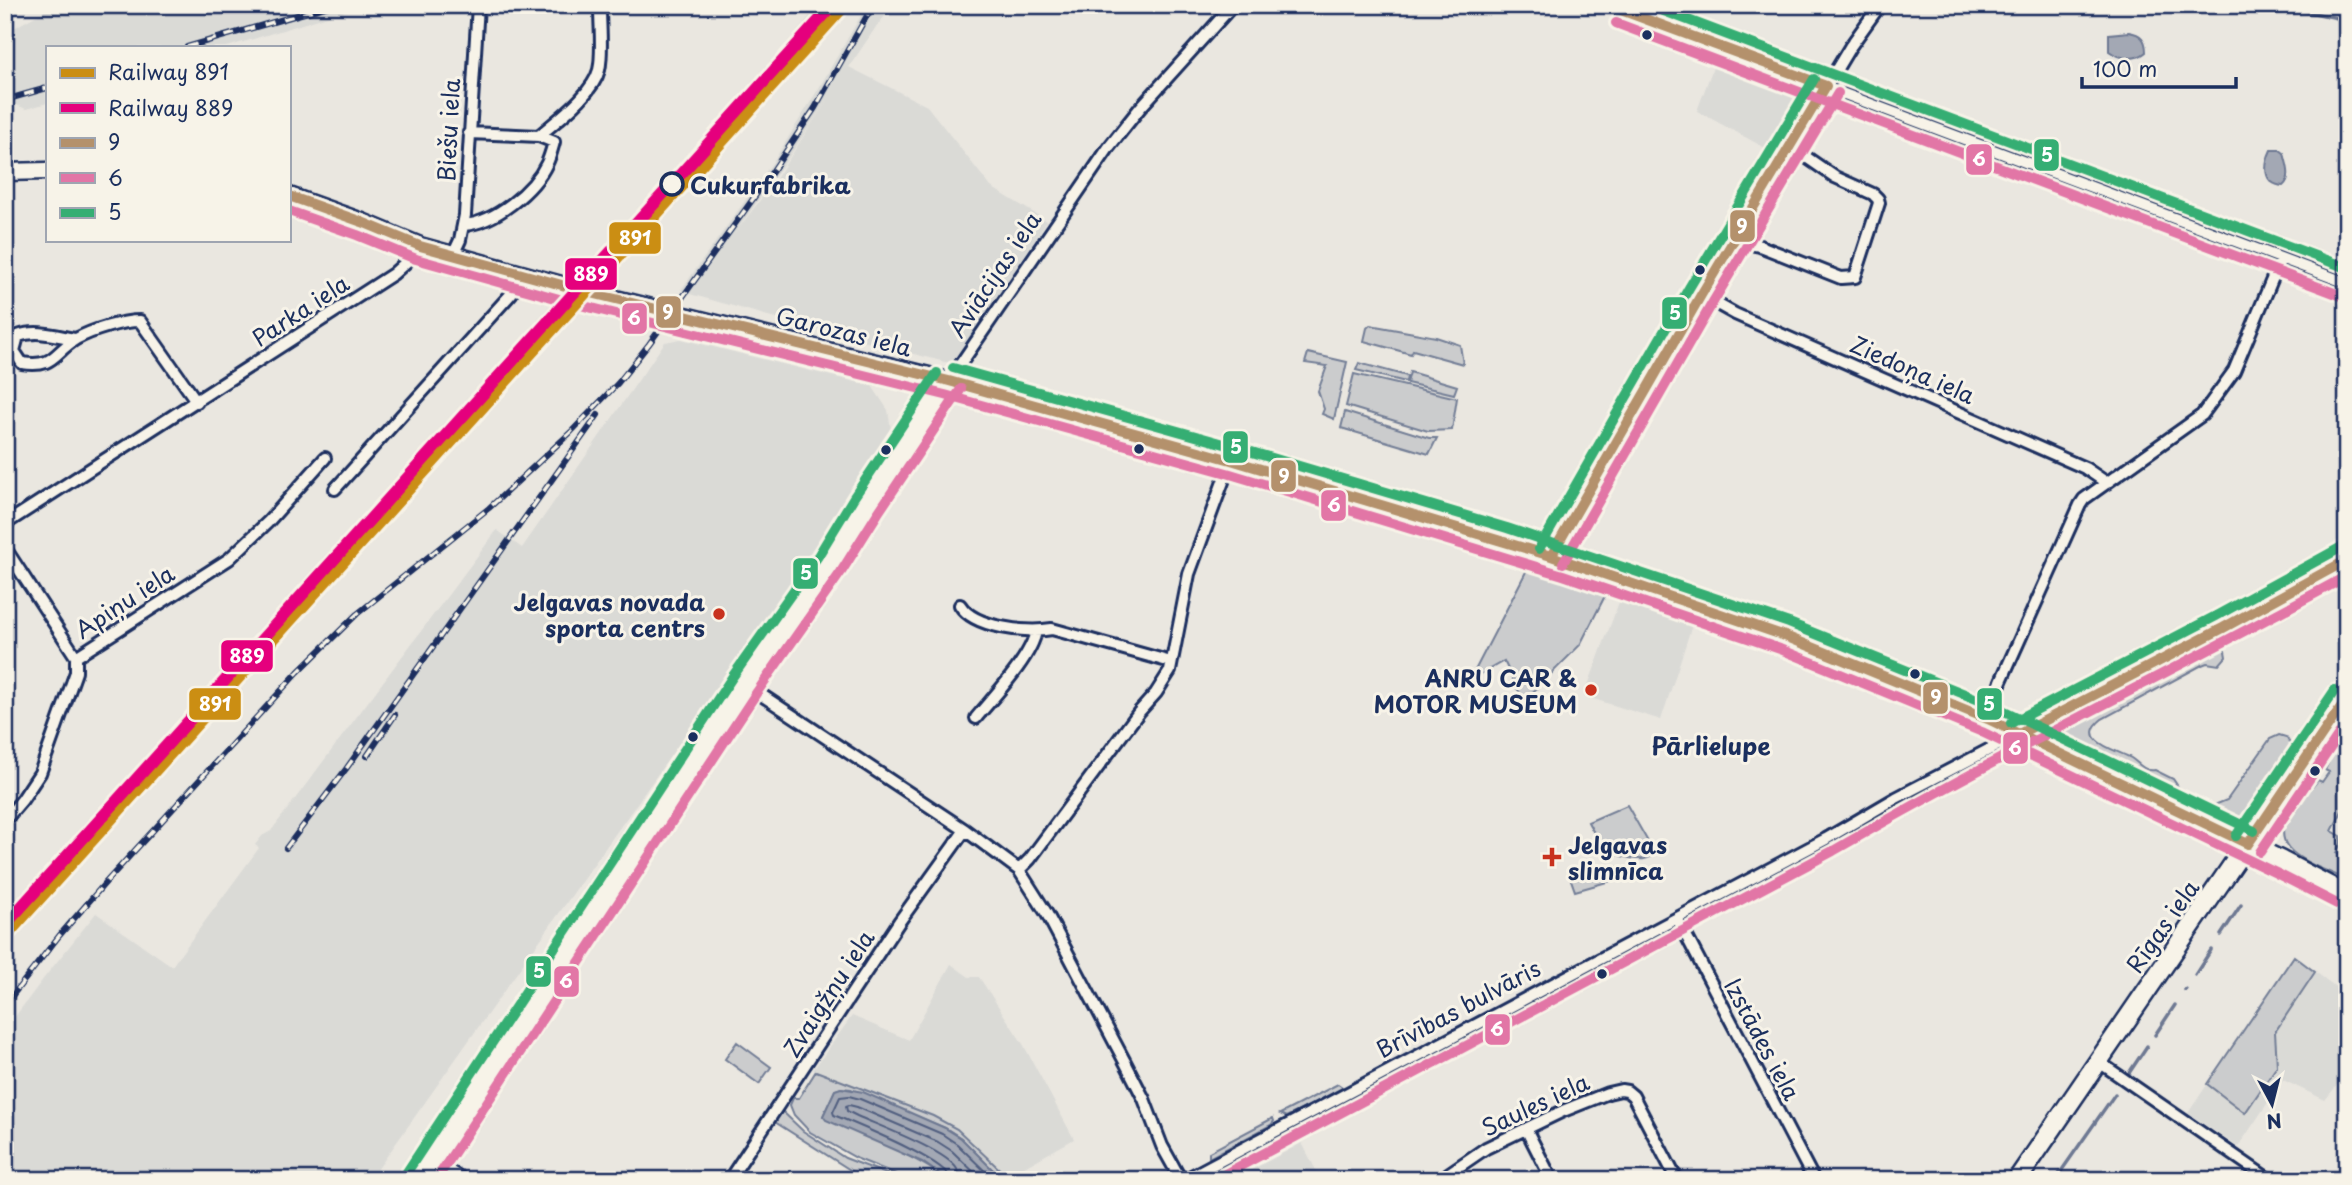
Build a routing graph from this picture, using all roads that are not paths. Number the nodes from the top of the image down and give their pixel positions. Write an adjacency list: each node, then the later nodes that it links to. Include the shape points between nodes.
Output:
1 (478, 5): 7 (street, Biešu iela)
2 (1233, 5): 22 (street, Aviācijas iela, via 1109,147)
3 (1614, 5): 6 (street)
4 (1880, 5): 6 (street)
5 (600, 9): 8 (street, via 599,71 590,88)
6 (1826, 86): 9 (street); 17 (street)
7 (469, 132): 8 (street); 13 (street, Biešu iela)
8 (539, 136): 13 (street, via 554,142 547,165 524,193 493,217)
9 (1790, 146): 14 (street); 14 (street, via 1878,199 1855,277 1841,278 1760,246)
10 (46, 171): 11 (main road)
11 (5, 172)
12 (290, 195): 15 (main road, Garozas iela)
13 (464, 225): 16 (street, Biešu iela)
14 (1733, 241): 20 (street)
15 (420, 246): 16 (main road, Garozas iela); 23 (street, Parka iela, via 393,274)
16 (453, 255): 18 (main road, Garozas iela)
17 (2281, 258): 19 (street); 26 (street, via 2241,356 2220,393 2202,415)
18 (521, 274): 22 (main road, Garozas iela); 27 (street, via 511,294)
19 (2347, 284)
20 (1701, 295): 26 (street, Ziedoņa iela, via 2085,468); 30 (street)
21 (75, 340): 21 (street, via 45,363 34,365 22,363 14,351 18,336 35,332); 23 (street, via 125,321 140,321)
22 (949, 382): 25 (main road, Garozas iela); 36 (main road, Aviācijas iela)
23 (197, 402): 28 (street, Parka iela)
24 (325, 458): 34 (street, Apiņu iela, via 229,559)
25 (1231, 460): 30 (main road, Garozas iela); 35 (street, via 1189,574)
26 (2107, 483): 39 (street, via 2084,499 2076,512)
27 (335, 489)
28 (5, 524)
29 (5, 548): 34 (street)
30 (1551, 556): 39 (main road, Garozas iela, via 1785,636)
31 (2347, 560): 40 (main road, Brīvības bulvāris)
32 (960, 605): 33 (street, via 980,621)
33 (1036, 631): 35 (street, via 1052,629); 38 (street, via 1025,656)
34 (76, 657): 41 (street, Apiņu iela, via 76,672 40,773)
35 (1171, 662): 44 (street, via 1156,693)
36 (745, 684): 42 (street); 49 (main road, Aviācijas iela)
37 (2347, 698): 43 (main road, Rīgas iela)
38 (976, 718)
39 (1988, 719): 40 (main road, Garozas iela)
40 (2017, 734): 43 (main road, Garozas iela); 46 (street, Brīvības bulvāris)
41 (5, 820)
42 (965, 830): 44 (street); 54 (street, Zvaigžņu iela)
43 (2248, 844): 45 (main road, Garozas iela); 47 (main road, Rīgas iela)
44 (1019, 870): 57 (street, via 1125,1062 1162,1146)
45 (2347, 894)
46 (1676, 918): 51 (street, Izstādes iela); 57 (street, Brīvības bulvāris)
47 (2099, 1062): 60 (main road, Rīgas iela); 61 (street)
48 (1526, 1129): 50 (street, Saules iela, via 1486,1148); 58 (street); 59 (street, Saules iela, via 1608,1093 1627,1091)
49 (432, 1160): 52 (main road, Aviācijas iela); 53 (street)
50 (1448, 1174)
51 (1812, 1179)
52 (419, 1180)
53 (464, 1180)
54 (729, 1180)
55 (1165, 1180): 56 (street)
56 (1175, 1180)
57 (1183, 1180)
58 (1552, 1180)
59 (1677, 1180)
60 (2017, 1180)
61 (2270, 1180)

